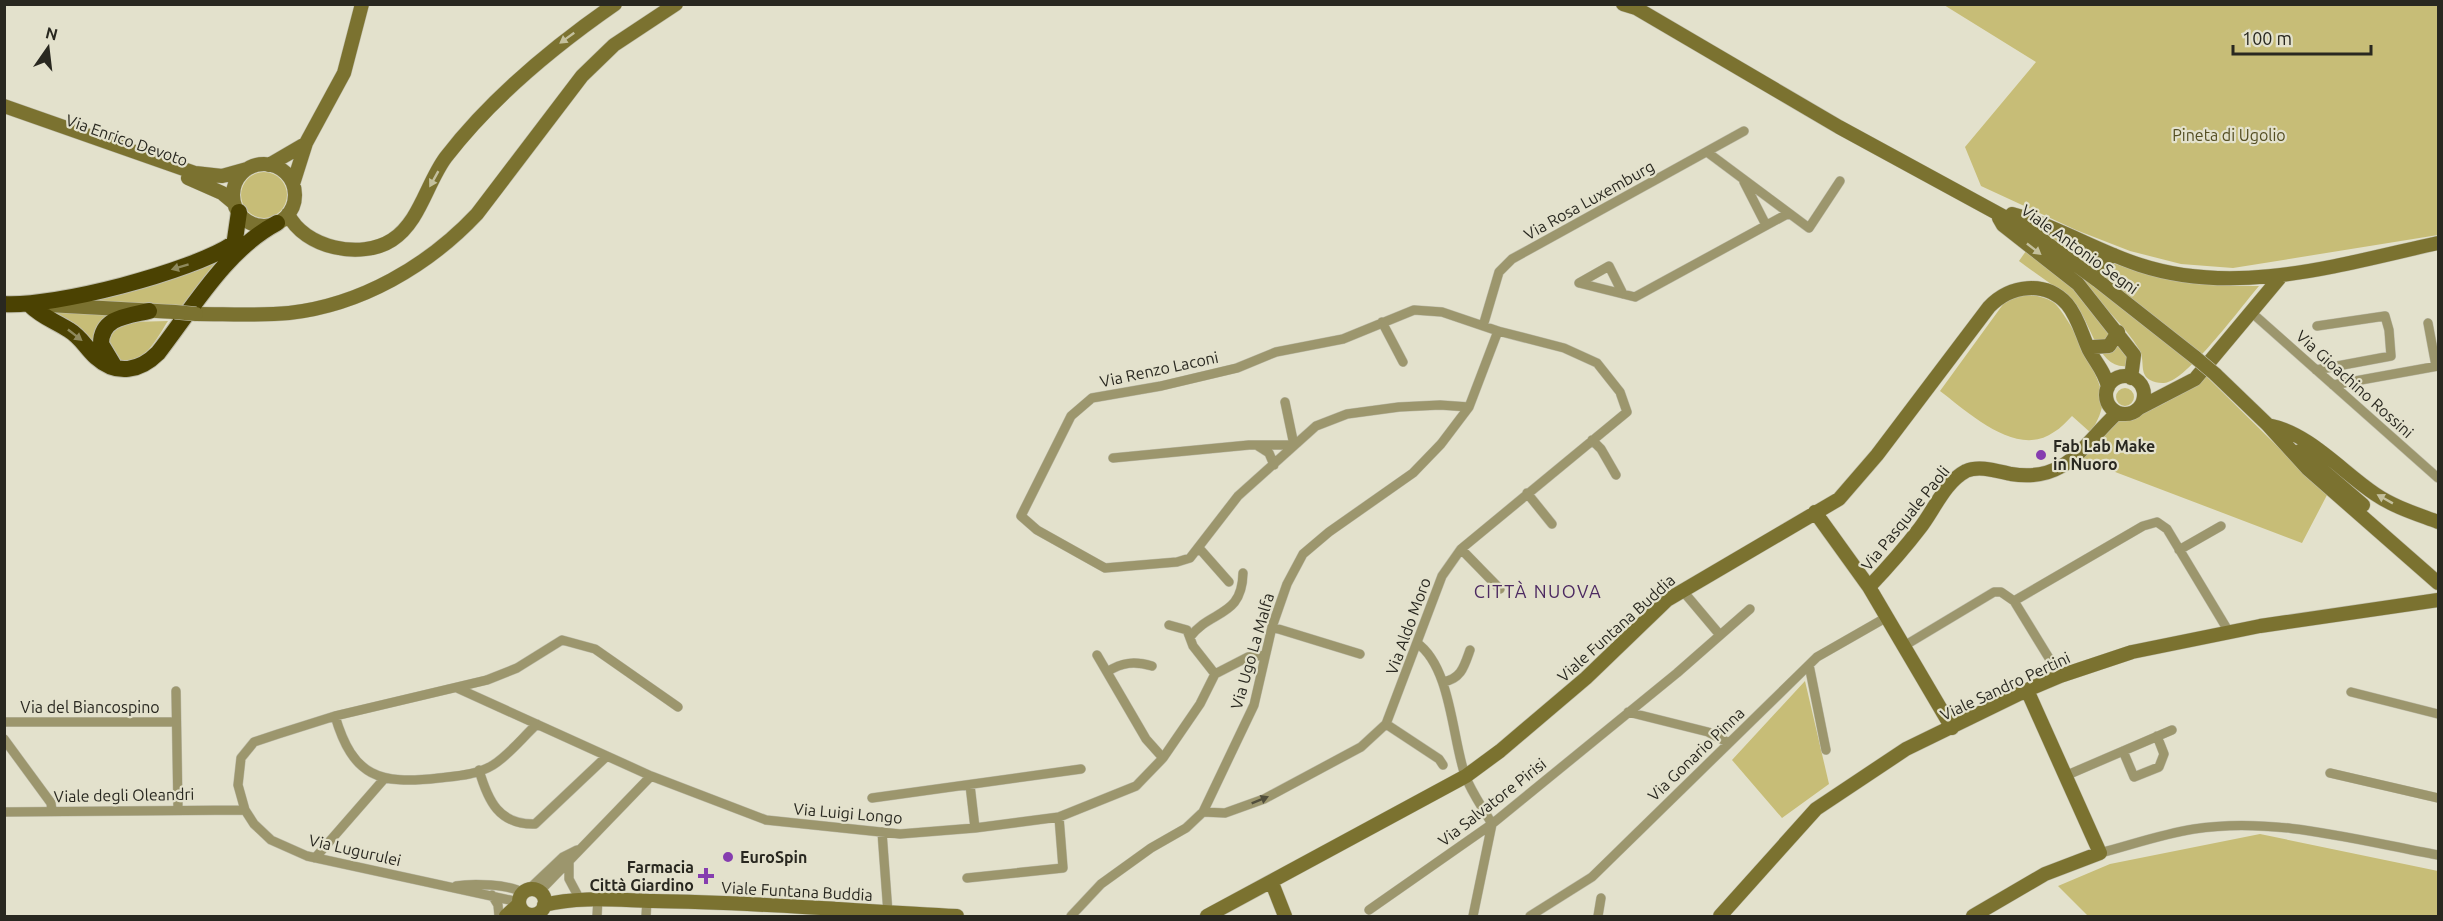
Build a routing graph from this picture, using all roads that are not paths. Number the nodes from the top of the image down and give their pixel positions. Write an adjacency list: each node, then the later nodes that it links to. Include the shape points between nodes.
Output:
1 (362, 4): 8 (main road, via 344,73)
2 (615, 4): 18 (main road, one-way to 18, via 561,42 492,106 445,158 405,229 391,241 373,247 334,247 302,234)
3 (676, 4): 28 (main road, bridge, via 614,45 582,76 477,214 422,262 361,294 309,310 270,315)
4 (1623, 4): 16 (main road, Viale Antonio Segni)
5 (4, 106): 11 (main road, Via Enrico Devoto, via 208,176)
6 (4, 115): 15 (main road, Via Enrico Devoto, via 191,179 222,193)
7 (1744, 130): 9 (street, Via Rosa Luxemburg)
8 (306, 143): 10 (main road); 14 (main road)
9 (1707, 152): 12 (street); 33 (street, Via Rosa Luxemburg, via 1512,259 1499,272)
10 (269, 165): 11 (main road); 14 (main road, via 283,171)
11 (247, 169): 15 (main road, via 234,187)
12 (1743, 178): 17 (street); 19 (street)
13 (1840, 181): 17 (street, via 1809,228)
14 (293, 184): 18 (main road, via 295,199)
15 (237, 208): 18 (main road, via 252,223 269,225); 21 (highway)
16 (1993, 209): 22 (main road, via 2022,216); 24 (main road, Viale Antonio Segni); 36 (main road, one-way to 36, via 2003,225 2078,284)
17 (1789, 213): 19 (street)
18 (283, 218): 21 (highway)
19 (1766, 225): 25 (street, via 1635,297)
20 (2439, 243): 23 (main road)
21 (233, 250): 27 (highway, one-way to 27, via 133,281); 40 (highway, via 158,354 146,366)
22 (2114, 255): 23 (main road, via 2141,266 2203,278); 24 (main road, via 2100,263)
23 (2282, 275): 29 (main road)
24 (2097, 280): 51 (main road, Viale Antonio Segni, bridge, via 2215,374)
25 (1623, 294): 25 (street, via 1579,284 1610,266)
26 (4, 304): 27 (highway)
27 (30, 305): 28 (main road); 40 (highway, one-way to 40, via 83,341 97,358)
28 (149, 311): 40 (highway, via 109,322 103,332 104,351)
29 (2251, 312): 41 (street, Via Gioachino Rossini); 45 (main road, via 2195,379)
30 (1382, 322): 33 (street, via 1414,310 1442,312); 38 (street); 65 (street, Via Renzo Laconi, via 1343,339 1276,352 1237,368 1092,398 1071,416 1021,516 1037,530 1105,568 1178,562)
31 (2428, 323): 39 (street)
32 (2079, 325): 37 (main road, Viale Funtana Buddia); 44 (main road, Viale Funtana Buddia); 61 (main road, Viale Funtana Buddia, via 2066,303 2037,287 2021,288 1997,298 1856,481 1839,499)
33 (1483, 326): 35 (street)
34 (2317, 326): 41 (street, via 2385,316 2391,356)
35 (1498, 331): 48 (street, Via Ugo La Malfa); 53 (street, Via Aldo Moro, via 1564,348 1597,363 1620,392 1627,412)
36 (2118, 332): 37 (main road, via 2109,346); 42 (main road, via 2136,359)
37 (2093, 346): 42 (main road, Viale Funtana Buddia)
38 (1403, 362)
39 (2437, 366): 43 (street)
40 (118, 369)
41 (2316, 370): 43 (street, Via Gioachino Rossini)
42 (2131, 379): 44 (main road); 45 (main road, Viale Funtana Buddia); 49 (main road, via 2144,399)
43 (2333, 385): 59 (street, Via Gioachino Rossini)
44 (2108, 387): 47 (main road)
45 (2165, 395): 49 (main road)
46 (1285, 402): 54 (street)
47 (2108, 402): 50 (main road); 52 (main road, Via Pasquale Paoli)
48 (1469, 407): 54 (street, Via Renzo Laconi, via 1399,407 1347,414 1316,426); 80 (street, Via Ugo La Malfa, via 1413,473 1329,531 1303,554 1287,584)
49 (2139, 408): 50 (main road)
50 (2124, 414): 52 (main road, Via Pasquale Paoli, via 2116,414)
51 (2272, 429): 62 (main road, one-way to 51, via 2378,496 2308,442 2283,428); 68 (main road, Viale Antonio Segni, via 2308,469)
52 (2095, 435): 72 (main road, Via Pasquale Paoli, via 2076,457 2055,470 2017,475 1981,468 1959,476)
53 (1592, 440): 58 (street); 60 (street, Via Aldo Moro)
54 (1294, 445): 55 (street); 57 (street, Via Renzo Laconi)
55 (1258, 446): 56 (street); 57 (street, via 1269,453)
56 (1113, 458)
57 (1275, 465): 65 (street, Via Renzo Laconi, via 1238,496)
58 (1617, 475)
59 (2439, 478)
60 (1527, 493): 63 (street); 66 (street, Via Aldo Moro)
61 (1815, 512): 72 (main road); 74 (main road, Viale Funtana Buddia)
62 (2439, 522)
63 (1552, 524)
64 (2221, 526): 67 (street)
65 (1199, 549): 70 (street)
66 (1461, 549): 73 (street); 84 (street, Via Aldo Moro, via 1442,576)
67 (2179, 550): 76 (street, via 2167,529 2157,522 2143,526); 81 (street)
68 (2433, 570): 71 (main road, Viale Antonio Segni)
69 (1243, 573): 83 (street, via 1243,591 1236,601)
70 (1229, 582)
71 (2439, 583)
72 (1869, 587): 78 (main road)
73 (1500, 589)
74 (1682, 590): 82 (street); 122 (main road, Viale Funtana Buddia, via 1586,678)
75 (2439, 600): 81 (main road, Viale Sandro Pertini)
76 (2014, 601): 85 (street, via 2006,593 1994,592); 94 (street)
77 (1750, 609): 82 (street, Via Salvatore Pirisi)
78 (1887, 617): 85 (main road); 90 (street, Via Gonario Pinna)
79 (1169, 625): 83 (street, via 1187,630)
80 (1272, 627): 87 (street); 89 (street, Via Ugo La Malfa)
81 (2229, 632): 94 (main road, Viale Sandro Pertini, via 2132,652)
82 (1720, 635): 101 (street, Via Salvatore Pirisi)
83 (1190, 637): 93 (street)
84 (1417, 643): 95 (street, via 1426,649); 107 (street, Via Aldo Moro)
85 (1904, 646): 108 (main road)
86 (1470, 650): 95 (street, via 1460,674)
87 (1360, 654)
88 (1097, 655): 92 (street)
89 (1265, 655): 93 (street, via 1248,657); 132 (street, Via Ugo La Malfa, via 1254,705)
90 (1809, 664): 112 (street, Via Gonario Pinna); 113 (street)
91 (1152, 666): 92 (street, via 1130,663)
92 (1107, 672): 116 (street, via 1146,739)
93 (1215, 674): 116 (street, Via Luigi Longo, via 1200,704)
94 (2060, 676): 97 (main road, Viale Sandro Pertini)
95 (1443, 682): 122 (street)
96 (457, 688): 100 (street, via 517,668 562,640 596,649); 103 (street); 106 (street, Via Luigi Longo)
97 (2027, 690): 108 (main road, Viale Sandro Pertini); 123 (main road)
98 (176, 691): 105 (street)
99 (2351, 692): 102 (street)
100 (678, 707)
101 (1628, 712): 112 (street, via 1707,732); 134 (street, Via Salvatore Pirisi)
102 (2439, 714)
103 (335, 716): 124 (street, via 343,742 355,761); 129 (street, via 254,742 241,758 238,785)
104 (4, 722): 105 (street, Via del Biancospino)
105 (176, 722): 128 (street)
106 (537, 724): 115 (street, Via Luigi Longo); 119 (street, via 492,766)
107 (1386, 724): 117 (street); 132 (street, Via Aldo Moro, one-way to 107, via 1225,813 1264,799 1361,747)
108 (1952, 728): 164 (main road, Viale Sandro Pertini, via 1906,749 1815,809)
109 (2172, 730): 110 (street)
110 (2157, 736): 114 (street); 114 (street, via 2164,754 2159,767 2134,777)
111 (4, 739): 130 (street, via 51,803)
112 (1729, 743): 162 (street, Via Gonario Pinna, via 1592,877)
113 (1826, 750)
114 (2123, 751): 123 (street)
115 (607, 756): 119 (street, via 535,824 519,824 500,813 486,794); 121 (street, Via Luigi Longo)
116 (1162, 758): 133 (street, Via Luigi Longo, via 1136,786)
117 (1443, 765)
118 (1082, 769): 125 (street)
119 (479, 770): 124 (street, via 413,781)
120 (2330, 773): 127 (street)
121 (651, 776): 136 (street, Via Luigi Longo, via 766,820); 137 (street)
122 (1466, 776): 134 (street); 143 (main road, Viale Funtana Buddia)
123 (2065, 776): 138 (main road)
124 (384, 779): 140 (street)
125 (970, 784): 126 (street); 135 (street)
126 (872, 798)
127 (2439, 798)
128 (178, 809): 129 (street, Viale degli Oleandri); 130 (street, Viale degli Oleandri)
129 (244, 810): 140 (street, Via Lugurulei, via 271,840)
130 (52, 811): 131 (street, Viale degli Oleandri)
131 (4, 812)
132 (1203, 812): 158 (street, Via Ugo La Malfa, via 1186,828 1101,884)
133 (1059, 817): 135 (street, Via Luigi Longo); 142 (street, via 1063,868)
134 (1492, 824): 151 (street, Via Salvatore Pirisi); 161 (street)
135 (975, 828): 136 (street, Via Luigi Longo)
136 (882, 832): 152 (street)
137 (577, 850): 141 (street); 150 (street, via 563,857)
138 (2100, 853): 139 (street, via 2194,829 2250,826 2303,831); 165 (main road, via 2045,874)
139 (2439, 855)
140 (315, 858): 144 (street, Via Lugurulei)
141 (570, 862): 145 (street, via 569,879); 150 (street)
142 (968, 878)
143 (1272, 882): 159 (main road, Viale Funtana Buddia); 160 (main road)
144 (454, 886): 146 (street, Via Lugurulei); 150 (street, Via Lugurulei, via 518,888)
145 (577, 894): 147 (main road, Viale Funtana Buddia); 150 (main road, Viale Funtana Buddia)
146 (492, 895): 150 (street, Via Lugurulei); 153 (street)
147 (598, 898): 149 (main road, Viale Funtana Buddia); 150 (main road, Viale Funtana Buddia); 155 (street)
148 (1601, 898): 163 (street)
149 (647, 900): 152 (main road, Viale Funtana Buddia); 156 (street)
150 (529, 901): 154 (main road)
151 (1370, 910)
152 (888, 913): 157 (main road, Viale Funtana Buddia)
153 (499, 916)
154 (506, 916)
155 (597, 916)
156 (646, 916)
157 (957, 916)
158 (1071, 916)
159 (1207, 916)
160 (1285, 916)
161 (1473, 916)
162 (1530, 916)
163 (1598, 916)
164 (1720, 916)
165 (1973, 916)

